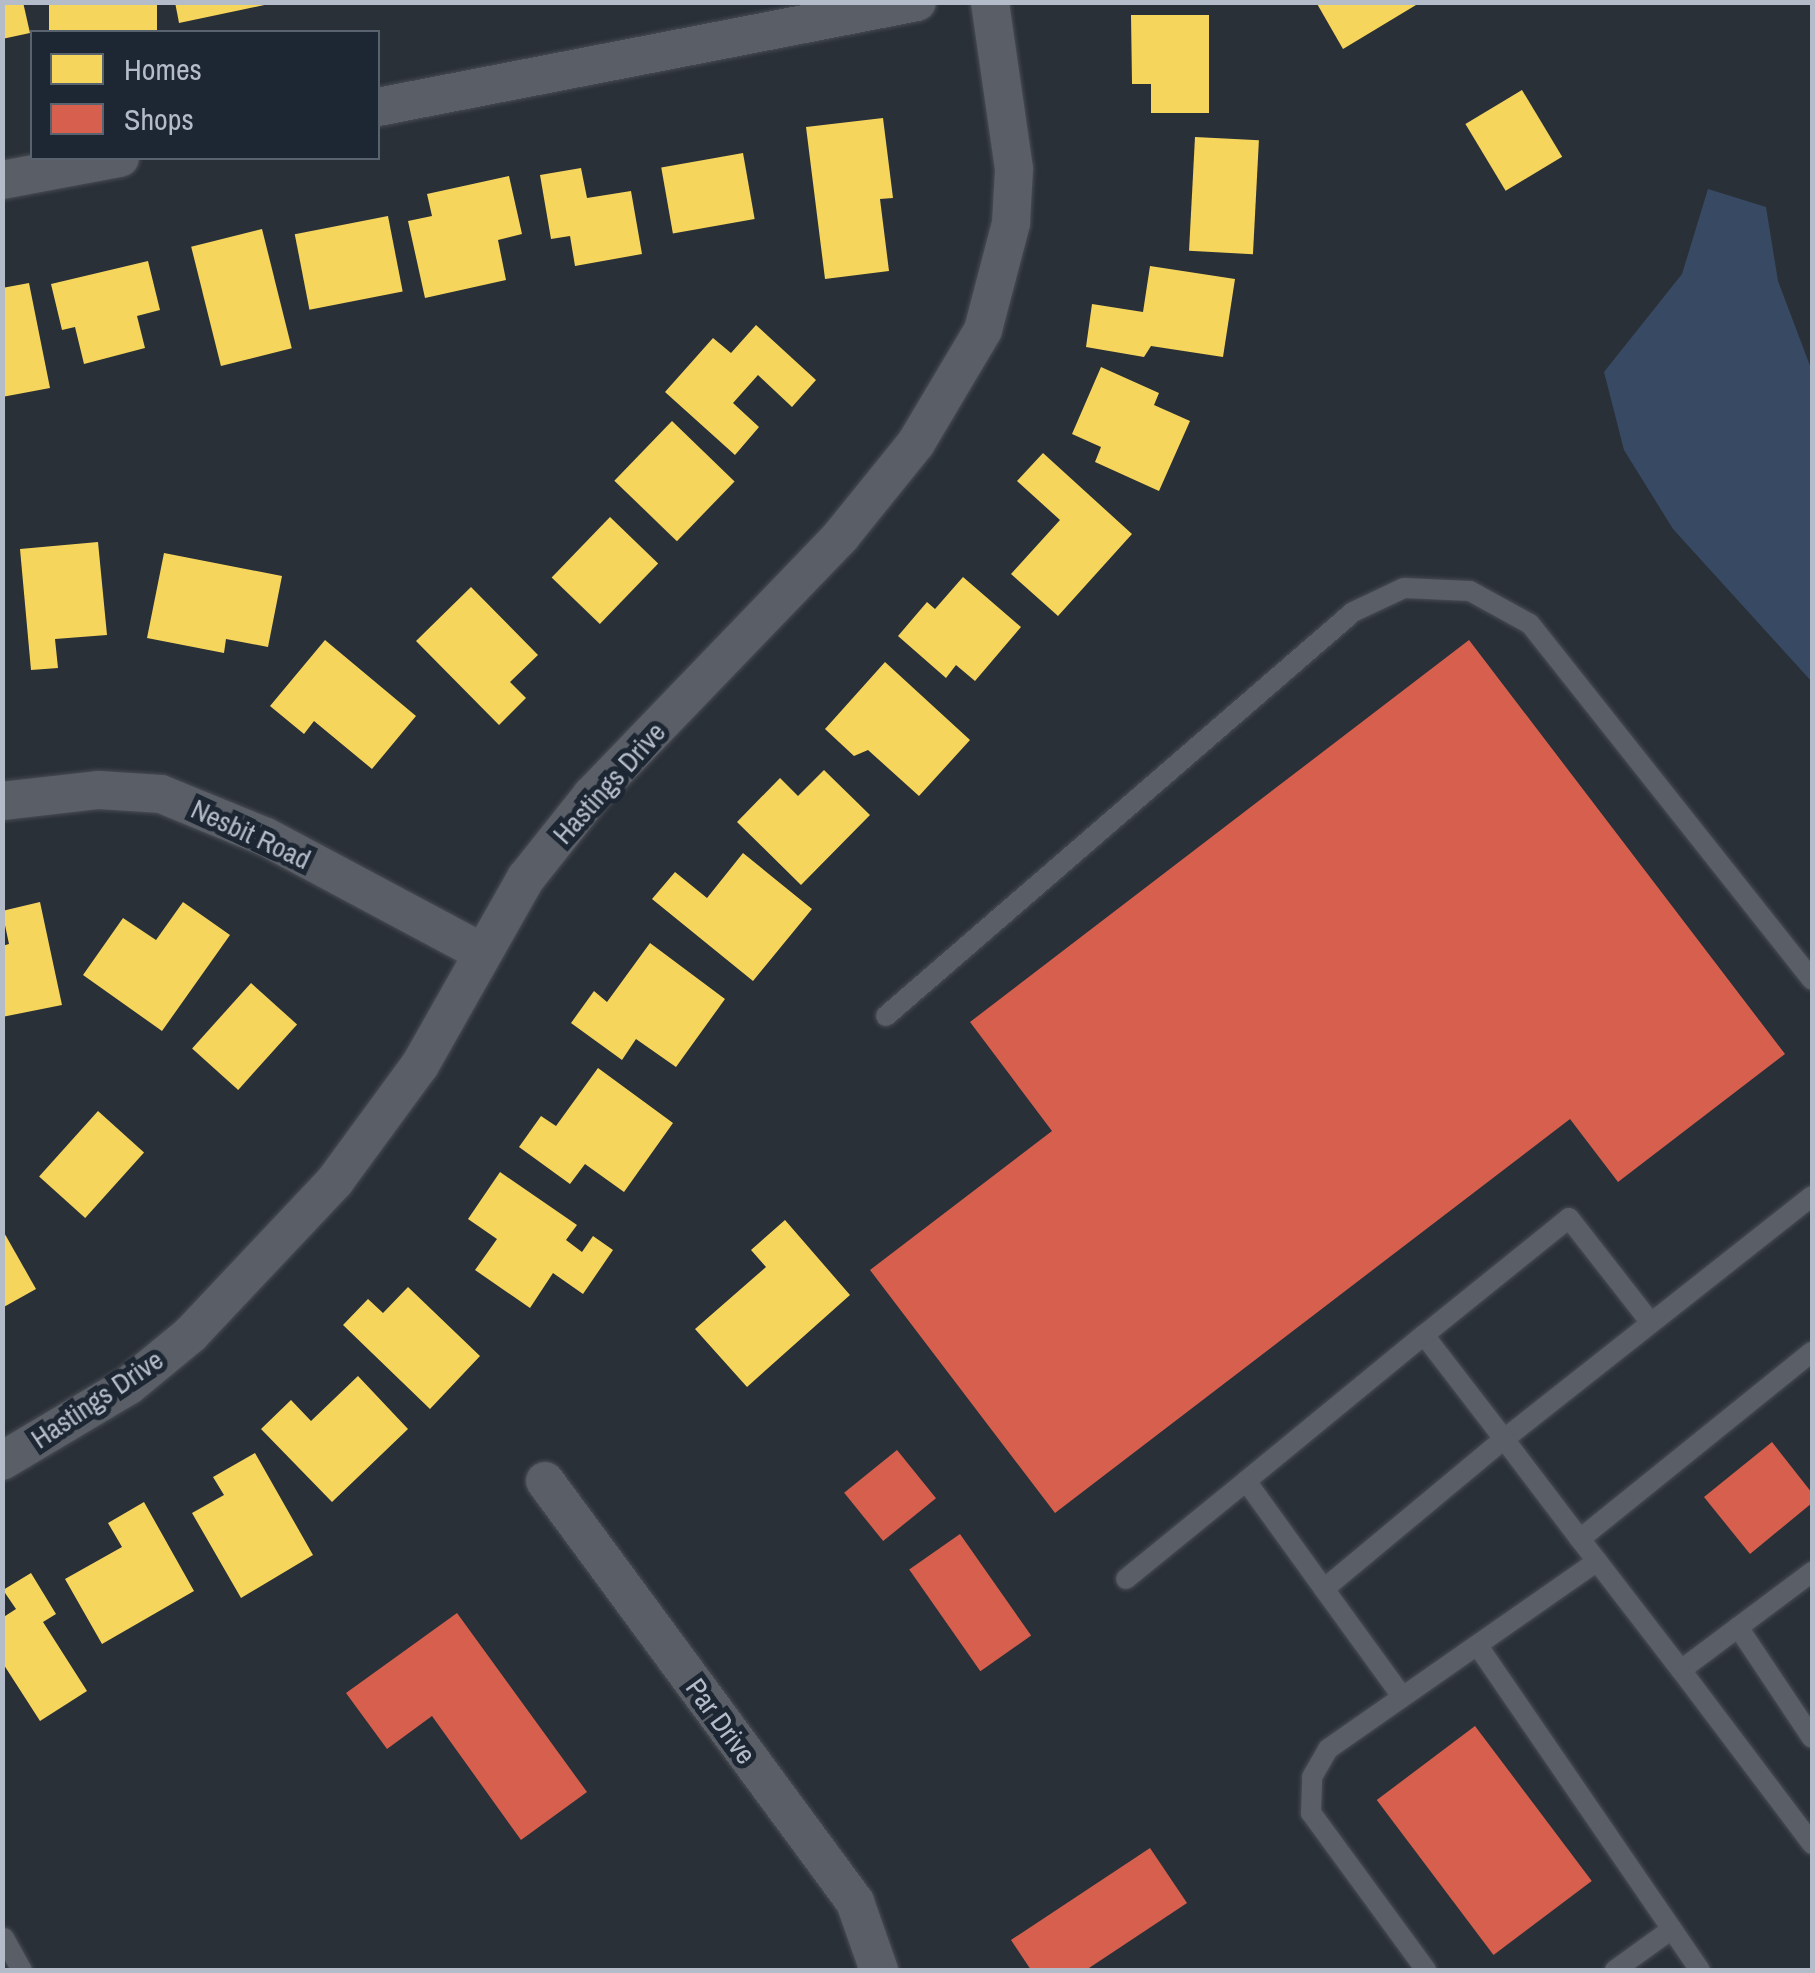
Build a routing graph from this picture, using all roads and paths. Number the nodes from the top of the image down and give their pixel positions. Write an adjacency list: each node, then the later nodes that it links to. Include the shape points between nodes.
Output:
1 (917, 2): 3 (street)
2 (990, 2): 7 (street, Hastings Drive, via 1014,169 1002,276 983,330 916,443 841,536 592,796 526,878)
3 (380, 108)
4 (109, 160): 5 (street)
5 (2, 180)
6 (2, 800): 7 (street, Nesbit Road, via 99,790 162,794 266,837)
7 (481, 952): 15 (street, Hastings Drive, via 420,1065 334,1181 191,1334 128,1386)
8 (1812, 980): 9 (lane, via 1530,624 1470,591 1404,588 1353,612)
9 (886, 1016)
10 (1812, 1196): 11 (lane)
11 (1651, 1323): 12 (lane, via 1569,1218); 14 (lane)
12 (1424, 1335): 14 (lane); 17 (lane)
13 (1812, 1352): 18 (lane)
14 (1504, 1439): 18 (lane); 22 (lane)
15 (2, 1461)
16 (545, 1481): 32 (street, Par Drive, via 855,1902)
17 (1246, 1481): 21 (lane); 22 (lane)
18 (1580, 1539): 19 (lane)
19 (1598, 1561): 24 (lane); 25 (lane)
20 (1812, 1572): 23 (lane)
21 (1126, 1579)
22 (1324, 1589): 26 (lane)
23 (1738, 1628): 25 (lane); 27 (lane)
24 (1480, 1648): 26 (lane); 29 (lane)
25 (1681, 1670): 28 (lane)
26 (1401, 1694): 33 (lane, via 1328,1749 1312,1776 1311,1813)
27 (1812, 1738)
28 (1812, 1844)
29 (1672, 1929): 34 (lane); 35 (lane)
30 (4, 1938): 31 (lane)
31 (22, 1970)
32 (879, 1970)
33 (1426, 1970)
34 (1615, 1970)
35 (1700, 1970)

